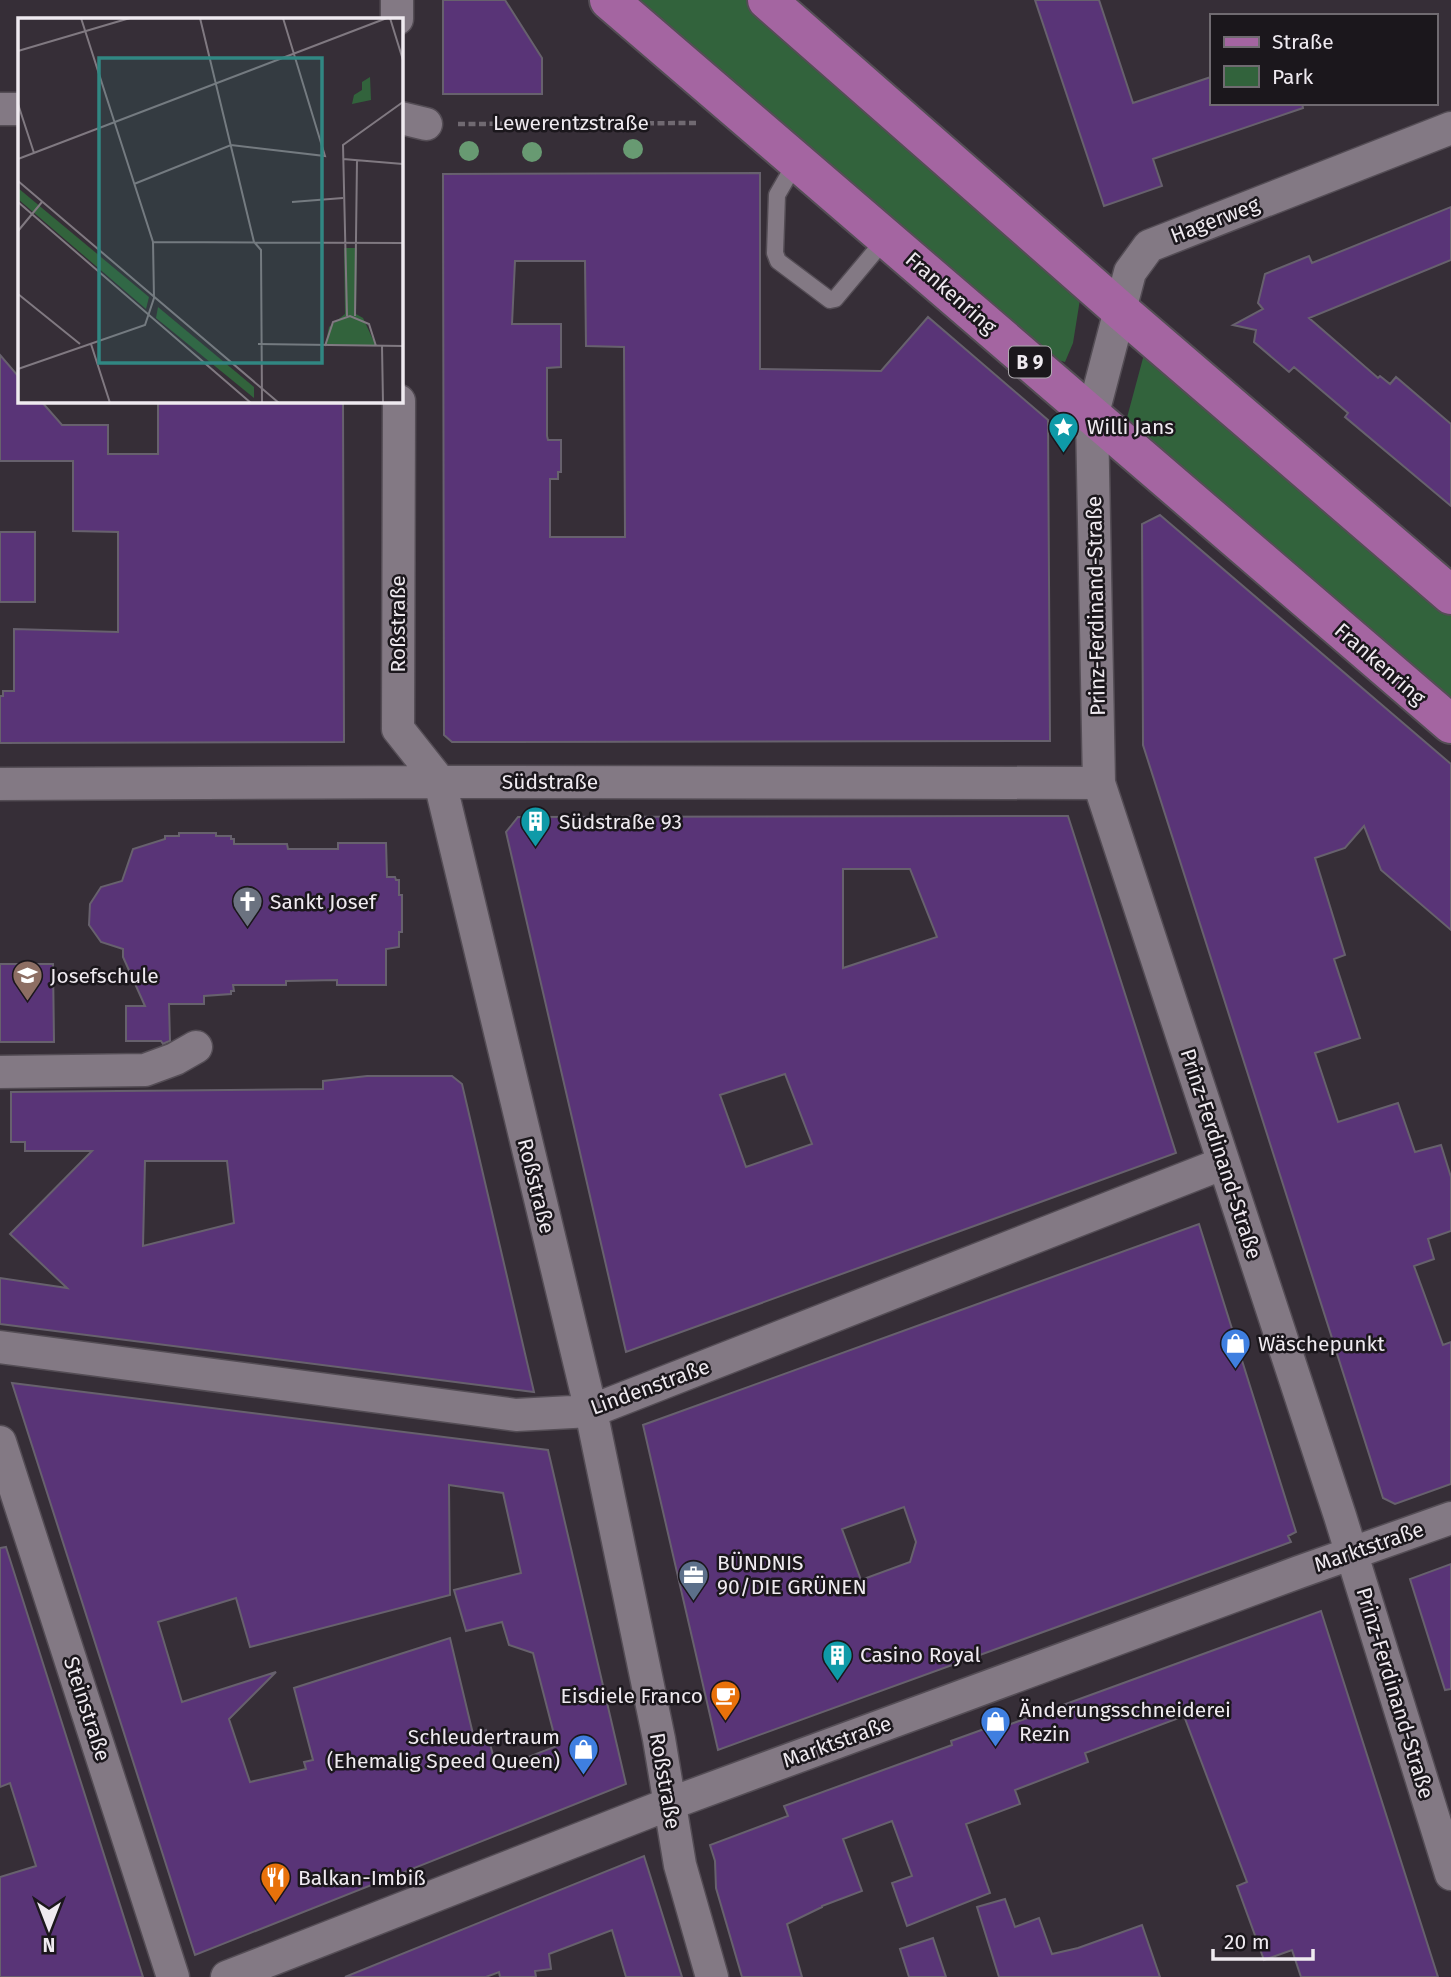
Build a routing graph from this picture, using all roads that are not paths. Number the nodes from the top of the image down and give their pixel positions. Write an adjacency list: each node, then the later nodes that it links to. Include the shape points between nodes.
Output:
1 (397, 0): 4 (street)
2 (609, 0): 8 (main road, Frankenring / B 9)
3 (766, 0): 10 (main road)
4 (397, 18)
5 (0, 109): 6 (street)
6 (18, 109)
7 (1451, 128): 10 (street, Hagerweg, via 1149,246 1130,272)
8 (796, 162): 9 (main road, Frankenring / B 9); 9 (lane, via 777,195 778,261 830,300 835,299)
9 (887, 237): 12 (main road, Frankenring / B 9)
10 (1121, 311): 12 (street, Hagerweg); 13 (main road)
11 (399, 402): 15 (street, Roßstraße, via 398,729)
12 (1092, 417): 14 (main road, Frankenring / B 9); 16 (street, Prinz-Ferdinand-Straße)
13 (1451, 594)
14 (1451, 724)
15 (440, 782): 16 (street, Südstraße); 17 (street, Südstraße); 22 (street, Roßstraße)
16 (1099, 783): 20 (street, Prinz-Ferdinand-Straße)
17 (0, 784)
18 (196, 1046): 19 (street, via 145,1070)
19 (0, 1072)
20 (1224, 1163): 22 (street, Lindenstraße); 25 (street, Prinz-Ferdinand-Straße)
21 (0, 1347): 22 (street, Lindenstraße, via 516,1415)
22 (591, 1411): 26 (street, Roßstraße)
23 (0, 1442): 28 (street, Steinstraße)
24 (1451, 1518): 25 (street, Marktstraße)
25 (1352, 1554): 26 (street, Marktstraße); 27 (street, Prinz-Ferdinand-Straße)
26 (669, 1804): 29 (street, Marktstraße); 30 (street, Roßstraße, via 680,1865)
27 (1451, 1874)
28 (173, 1977)
29 (227, 1977)
30 (712, 1977)

